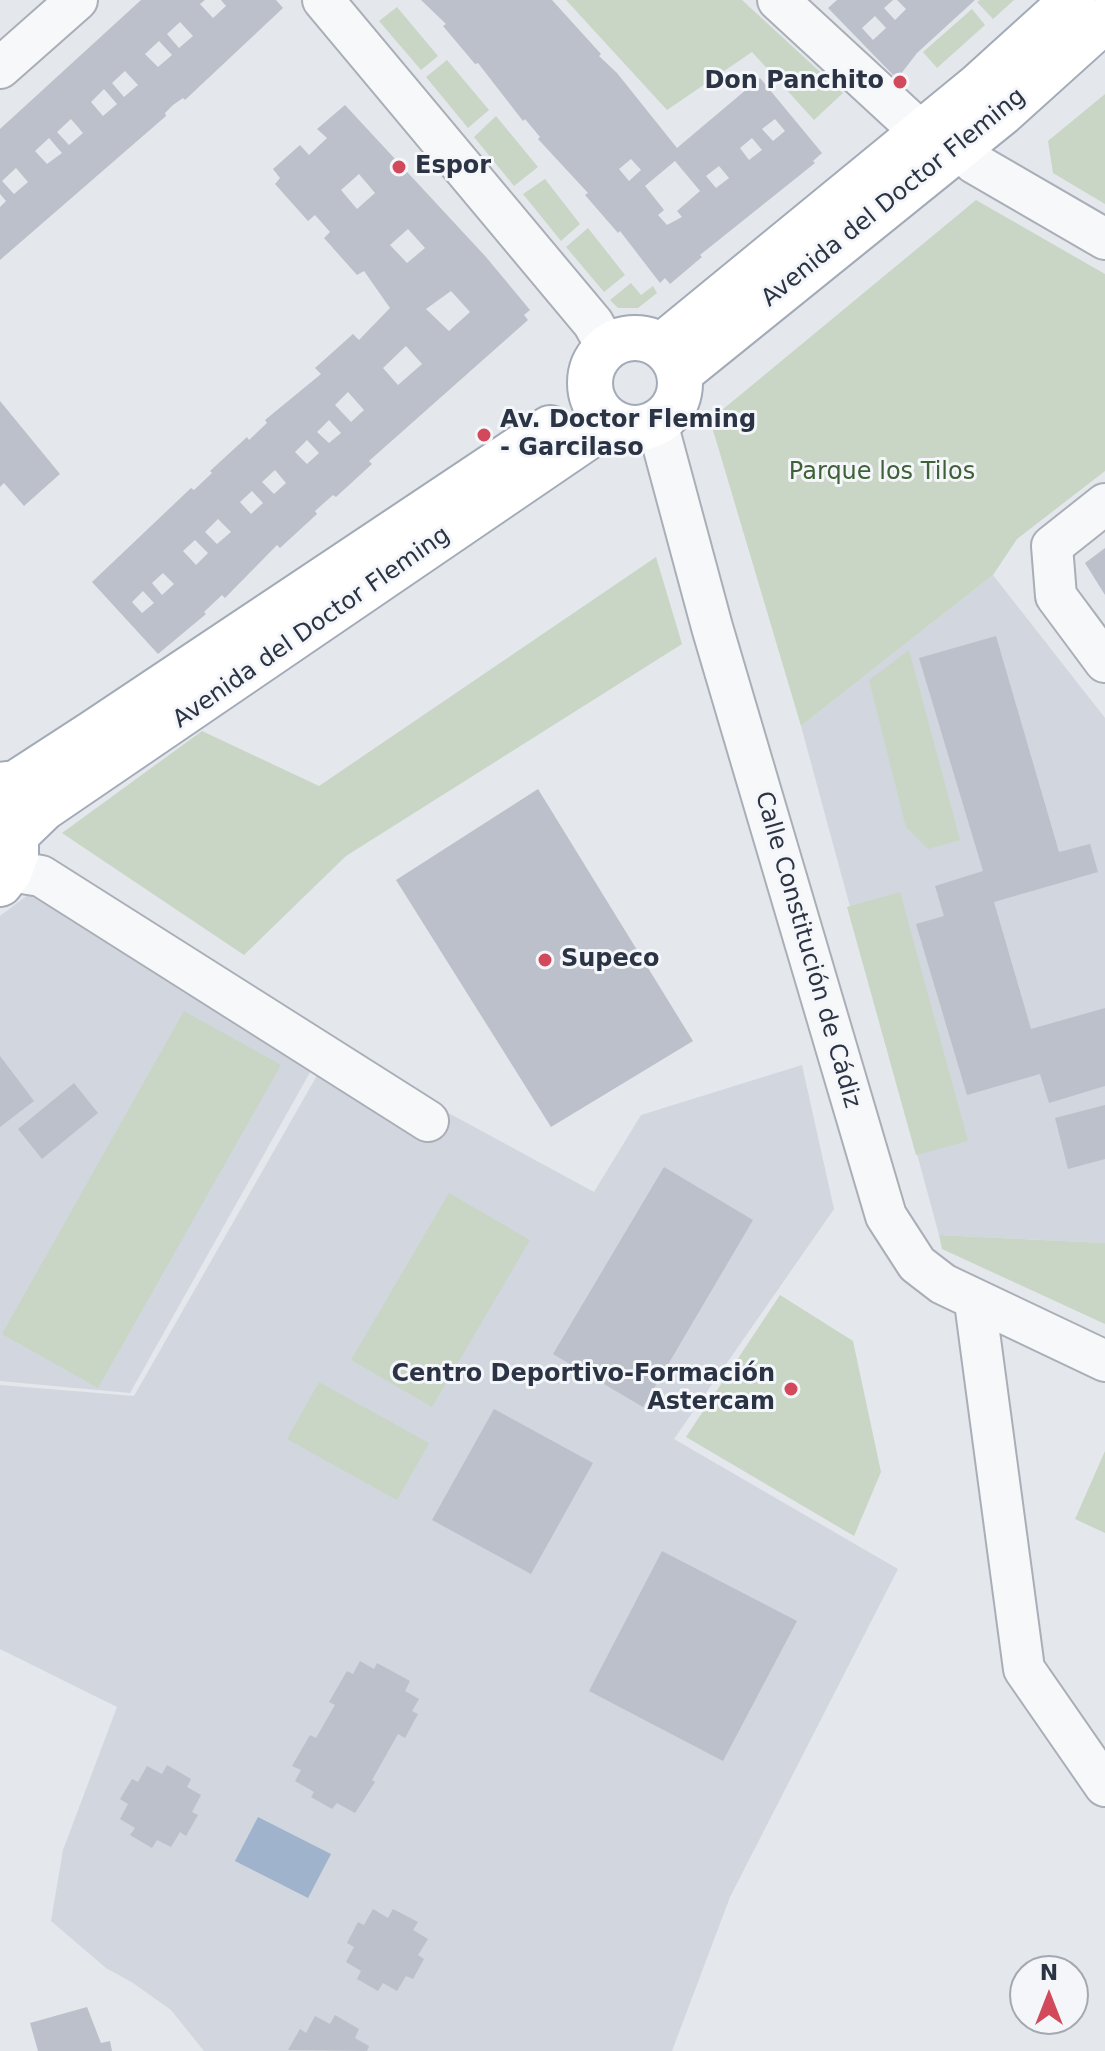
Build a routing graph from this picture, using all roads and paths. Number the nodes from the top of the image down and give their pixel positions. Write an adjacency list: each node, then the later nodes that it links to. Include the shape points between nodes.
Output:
1 (77, 0): 6 (street)
2 (323, 0): 9 (street, via 593,323)
3 (778, 0): 7 (street)
4 (1073, 0): 7 (main road, Avenida del Doctor Fleming, via 978,86)
5 (1105, 20): 7 (main road, Avenida del Doctor Fleming)
6 (0, 68)
7 (940, 140): 8 (street); 10 (main road, Avenida del Doctor Fleming)
8 (1105, 239)
9 (606, 346): 10 (main road, via 634,337); 11 (main road, via 590,371)
10 (671, 359): 12 (main road, via 676,404)
11 (601, 411): 12 (main road, via 633,429); 15 (main road, Avenida del Doctor Fleming, via 16,783); 16 (main road, Avenida del Doctor Fleming, via 44,808)
12 (657, 423): 18 (street, Calle Constitución de Cádiz, via 886,1216 917,1264)
13 (1105, 504): 14 (street, via 1052,546 1056,596)
14 (1105, 662)
15 (0, 785)
16 (7, 849): 17 (street, via 41,876)
17 (428, 1121)
18 (975, 1302): 19 (street, Calle Constitución de Cádiz); 20 (street, via 1024,1669)
19 (1105, 1361)
20 (1105, 1786)

